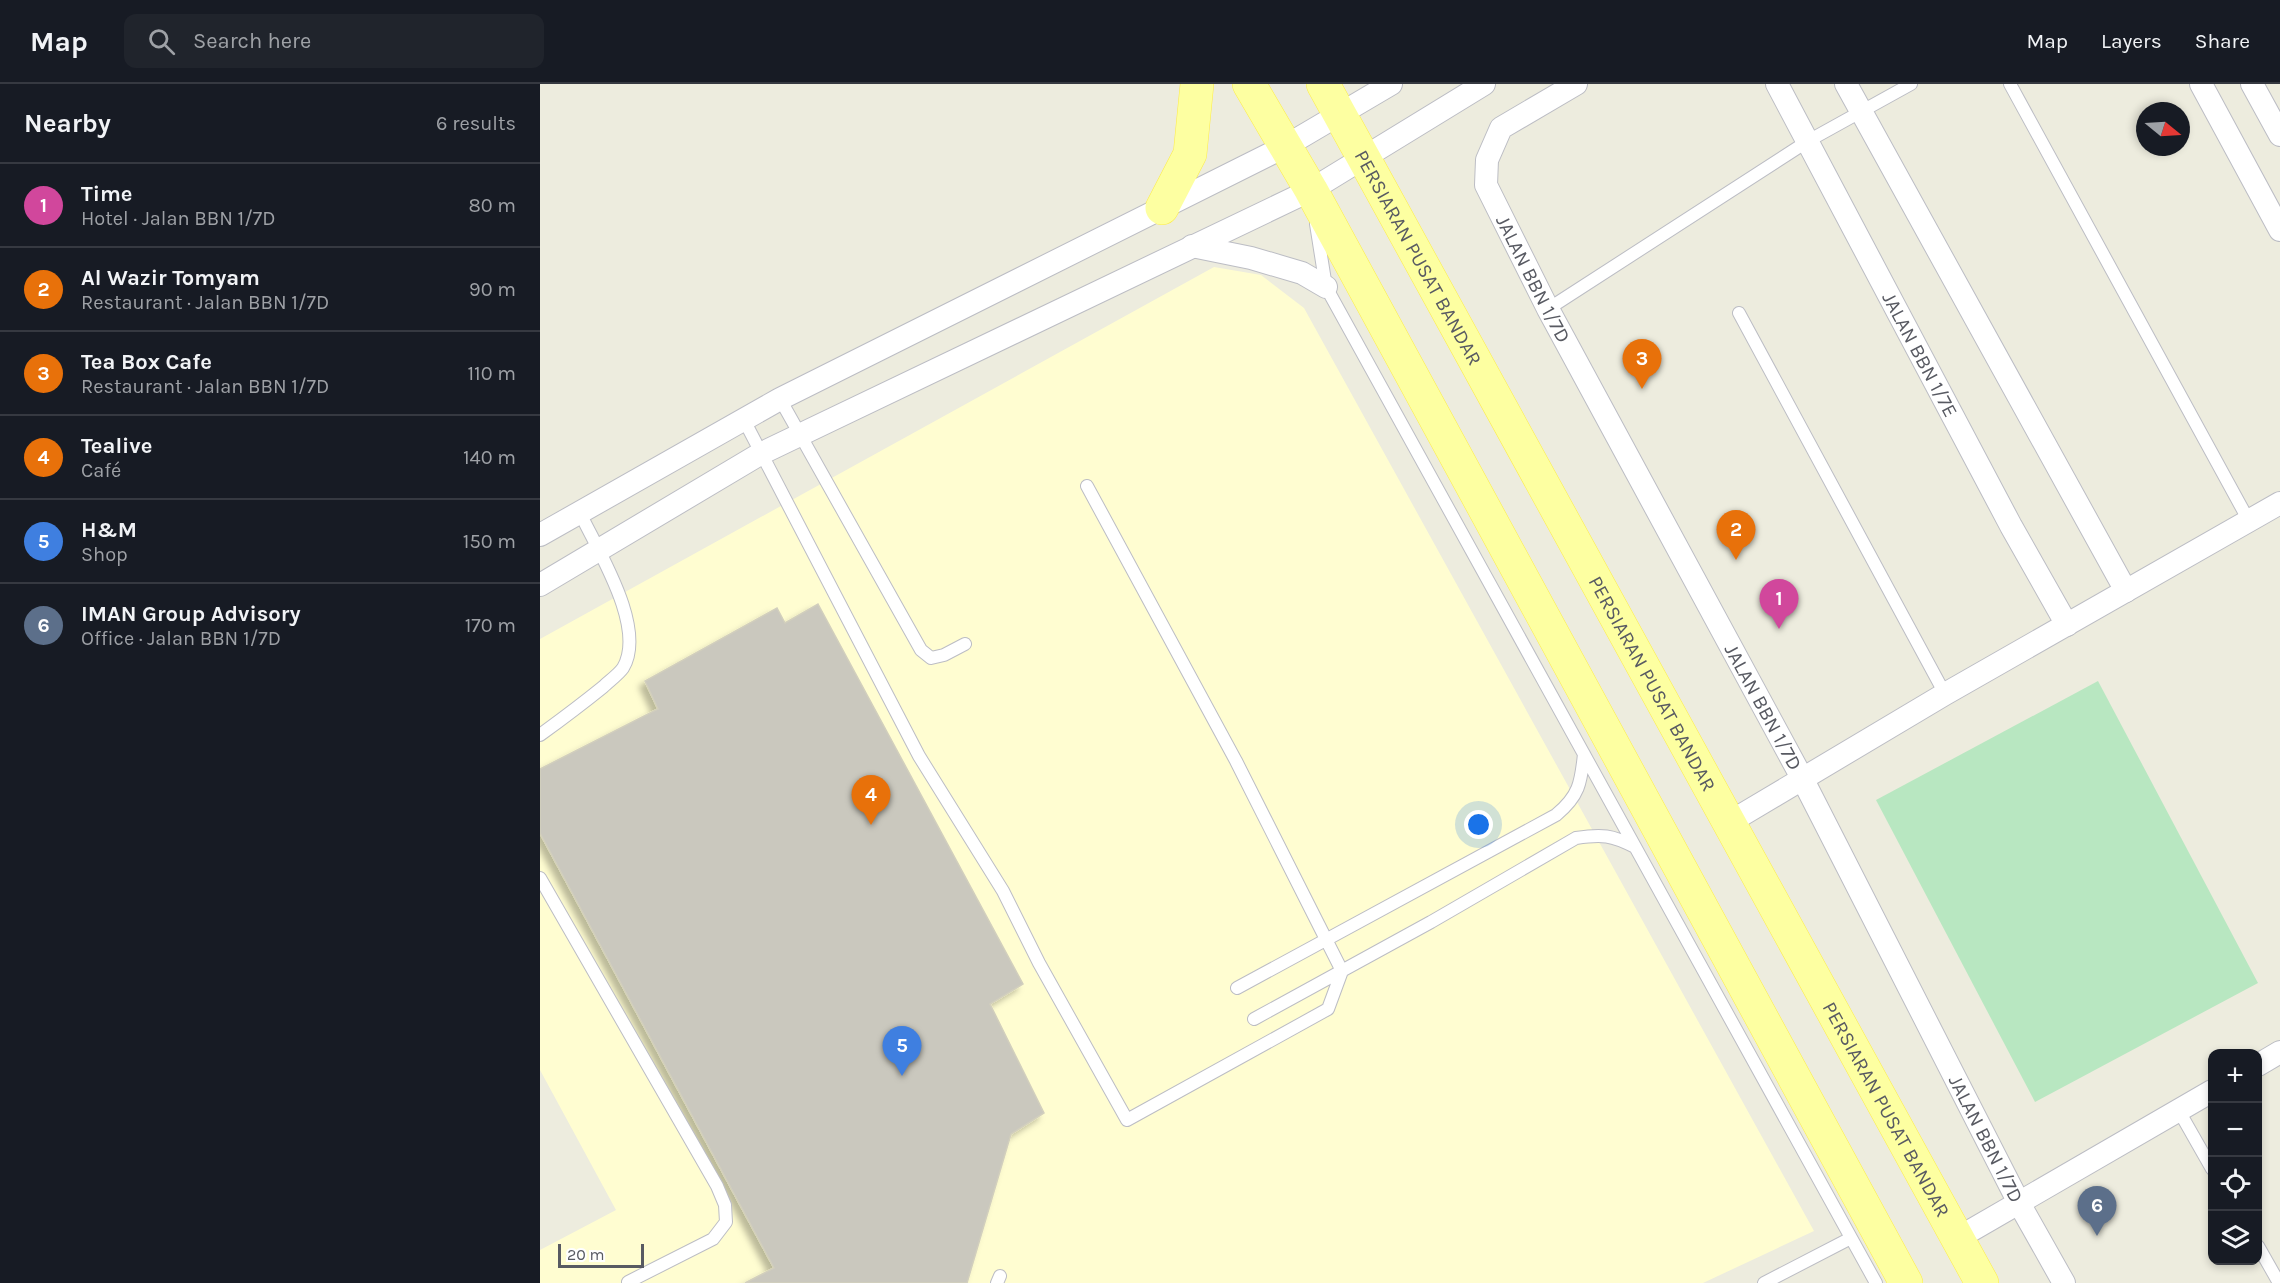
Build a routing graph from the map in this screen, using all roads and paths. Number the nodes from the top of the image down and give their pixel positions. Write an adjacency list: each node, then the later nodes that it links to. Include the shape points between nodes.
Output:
1 (1197, 84): 20 (main road, via 1190,154)
2 (1250, 84): 17 (main road)
3 (1323, 84): 14 (main road, PERSIARAN PUSAT BANDAR)
4 (1391, 84): 14 (street)
5 (1484, 84): 18 (street)
6 (1576, 84): 24 (street, JALAN BBN 1/7D, via 1501,128 1487,160 1485,185)
7 (1777, 84): 16 (street, JALAN BBN 1/7E)
8 (1846, 84): 13 (street)
9 (1911, 84): 13 (lane)
10 (2010, 84): 33 (lane)
11 (2201, 84): 21 (street)
12 (2252, 84): 15 (street)
13 (1861, 112): 16 (lane); 37 (street)
14 (1339, 115): 17 (street); 18 (main road, PERSIARAN PUSAT BANDAR)
15 (2280, 135)
16 (1808, 141): 24 (lane); 38 (street, JALAN BBN 1/7E)
17 (1284, 147): 19 (main road); 20 (street)
18 (1363, 158): 19 (street); 44 (main road, PERSIARAN PUSAT BANDAR)
19 (1311, 190): 22 (street); 23 (lane); 63 (main road)
20 (1162, 208): 26 (street)
21 (2280, 230)
22 (1192, 246): 23 (street, via 1302,273); 28 (street)
23 (1326, 287): 42 (lane)
24 (1548, 309): 43 (street, JALAN BBN 1/7D)
25 (1739, 313): 40 (lane)
26 (780, 399): 27 (street); 28 (lane)
27 (744, 420): 29 (lane); 32 (street)
28 (799, 434): 29 (street); 39 (lane, via 921,650 931,658)
29 (760, 454): 35 (street); 48 (lane, via 919,756 1003,891 1126,1120 1328,1009)
30 (1087, 486): 47 (lane)
31 (2280, 503): 33 (street)
32 (580, 513): 34 (street); 35 (lane)
33 (2249, 521): 37 (street)
34 (540, 535)
35 (598, 551): 36 (street); 41 (lane, via 627,614 628,656 613,678)
36 (540, 585)
37 (2126, 591): 38 (street)
38 (2067, 625): 40 (street)
39 (964, 644)
40 (1944, 694): 43 (street)
41 (540, 735)
42 (1584, 754): 45 (lane); 47 (lane, via 1581,783 1570,803 1556,815)
43 (1802, 778): 44 (street); 56 (street, JALAN BBN 1/7D)
44 (1730, 822): 58 (main road, PERSIARAN PUSAT BANDAR)
45 (1635, 848): 48 (lane, via 1617,838 1576,838); 57 (lane)
46 (540, 878): 60 (lane, via 725,1205 726,1222 713,1239)
47 (1327, 939): 48 (lane); 49 (lane)
48 (1342, 971): 50 (lane)
49 (1237, 988)
50 (1254, 1020)
51 (2280, 1052): 52 (street)
52 (2262, 1063)
53 (2208, 1093): 54 (street)
54 (2179, 1111): 55 (lane); 56 (street)
55 (2208, 1162)
56 (2019, 1203): 58 (street); 65 (street, JALAN BBN 1/7D)
57 (1851, 1238): 61 (lane); 62 (lane)
58 (1958, 1238): 64 (main road, PERSIARAN PUSAT BANDAR)
59 (2262, 1252): 66 (lane)
60 (628, 1282)
61 (1764, 1283)
62 (1876, 1283)
63 (1906, 1283)
64 (1982, 1283)
65 (2064, 1283)
66 (2279, 1283)

